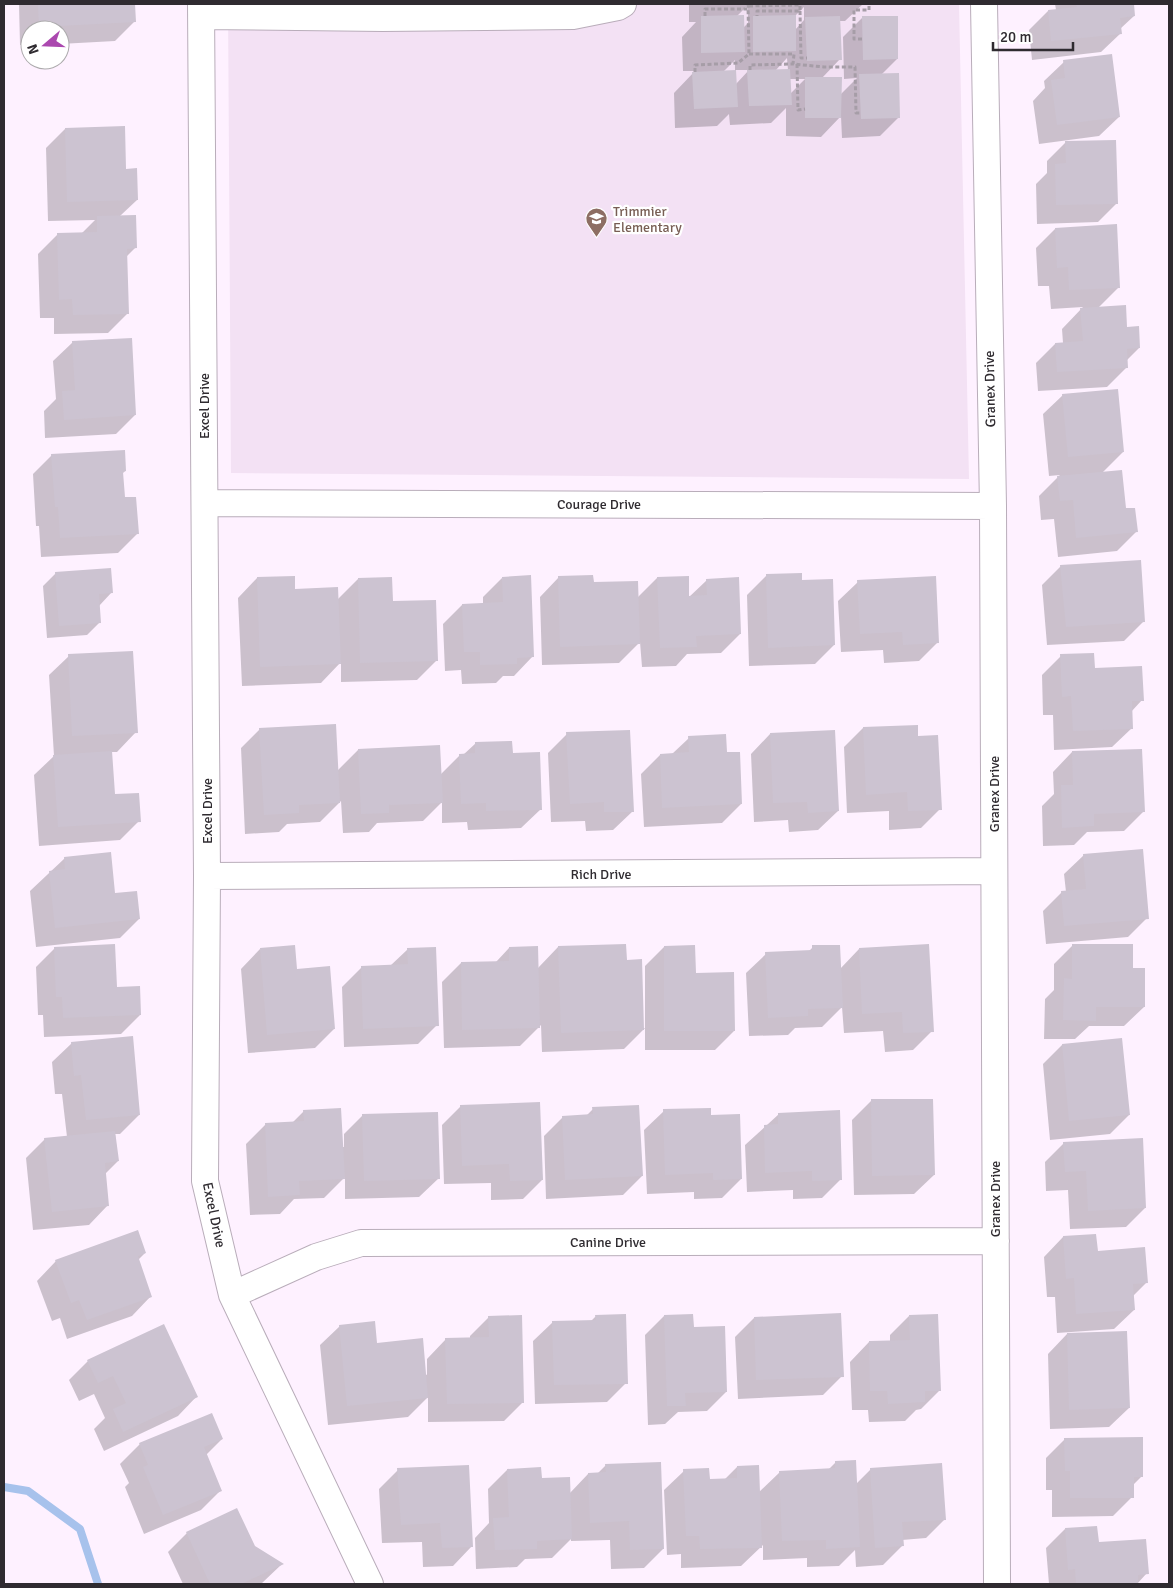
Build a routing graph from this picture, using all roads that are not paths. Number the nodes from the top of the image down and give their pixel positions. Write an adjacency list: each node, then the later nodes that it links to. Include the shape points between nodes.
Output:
1 (623, 4): 3 (street, via 573,16 383,18)
2 (984, 4): 5 (street, Granex Drive)
3 (202, 10): 4 (street, Excel Drive)
4 (205, 503): 5 (street, Courage Drive); 7 (street, Excel Drive)
5 (992, 506): 6 (street, Granex Drive)
6 (994, 872): 7 (street, Rich Drive); 8 (street, Granex Drive)
7 (208, 876): 9 (street, Excel Drive, via 206,1181)
8 (996, 1241): 9 (street, Canine Drive, via 361,1243 316,1257); 11 (street, Granex Drive)
9 (232, 1296): 10 (street, Excel Drive)
10 (370, 1584)
11 (997, 1584)

